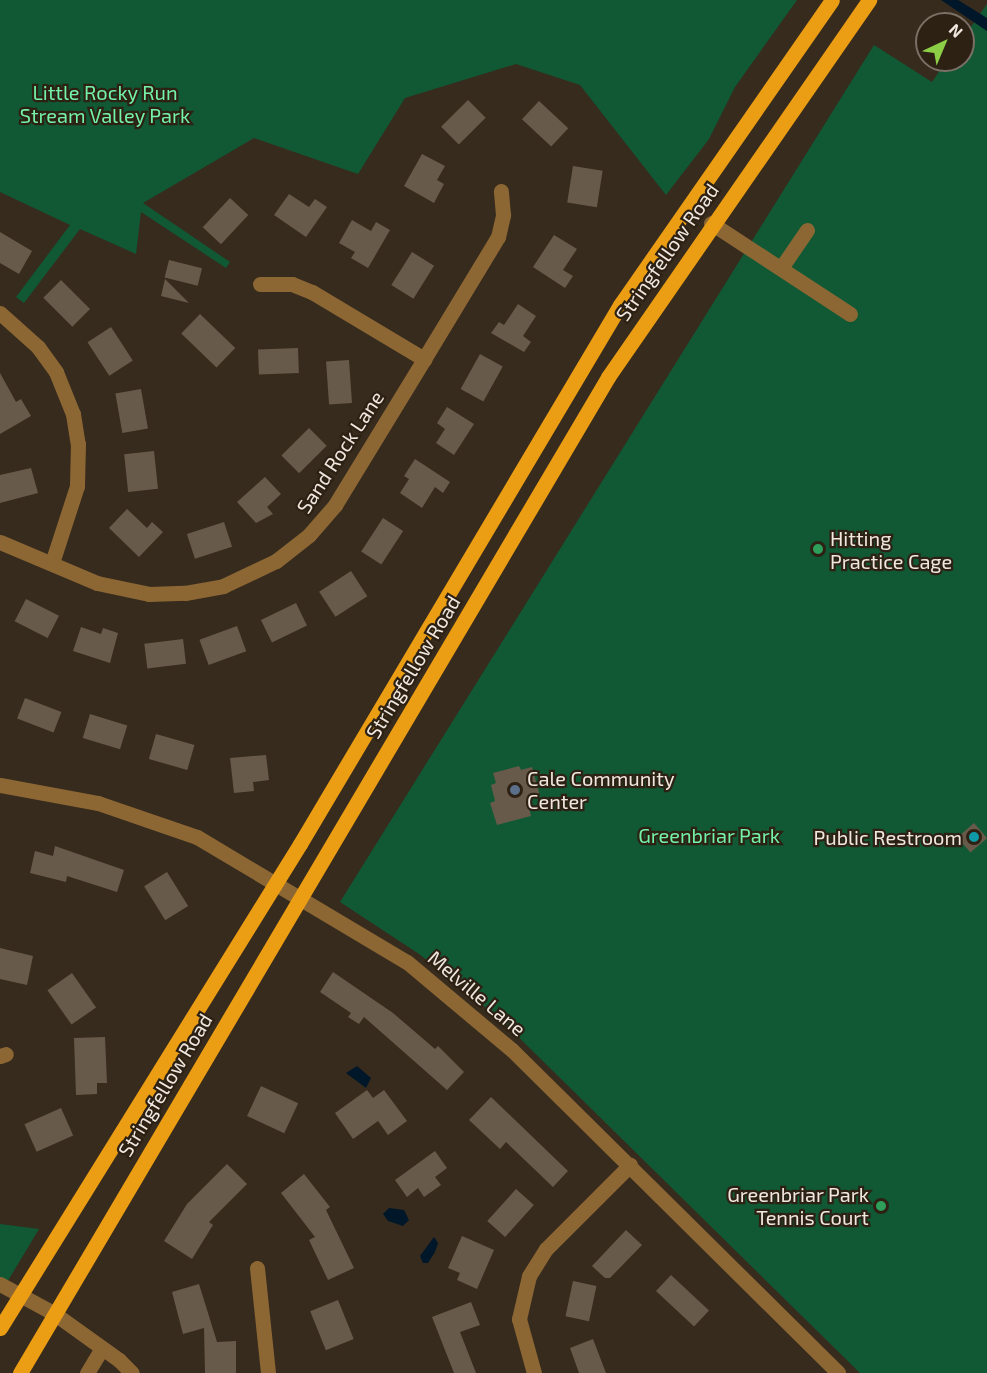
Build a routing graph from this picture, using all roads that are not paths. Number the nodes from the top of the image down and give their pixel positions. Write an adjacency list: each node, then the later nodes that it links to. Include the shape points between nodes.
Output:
1 (832, 0): 14 (main road, Stringfellow Road, via 620,305)
2 (868, 0): 4 (main road, Stringfellow Road)
3 (501, 191): 10 (street, Sand Rock Lane, via 503,215 498,237)
4 (711, 223): 6 (street); 15 (main road, Stringfellow Road, via 608,377)
5 (807, 230): 6 (street)
6 (781, 268): 9 (street)
7 (260, 284): 10 (street, via 292,284 312,292)
8 (0, 313): 12 (street, via 38,347 56,372 73,414 78,444 77,486)
9 (850, 314)
10 (424, 359): 12 (street, Sand Rock Lane, via 328,514 294,548 260,571 204,590 149,594 97,583)
11 (0, 542): 12 (street, Sand Rock Lane)
12 (52, 563)
13 (0, 784): 14 (street, Melville Lane, via 98,802 146,816 207,842)
14 (277, 881): 15 (street, Melville Lane); 19 (main road, Stringfellow Road)
15 (303, 896): 16 (street, Melville Lane, via 408,962 442,989 512,1050); 20 (main road, Stringfellow Road)
16 (630, 1165): 27 (street, via 546,1249 529,1276 519,1319); 28 (street, Melville Lane)
17 (257, 1268): 26 (street)
18 (0, 1284): 19 (street)
19 (21, 1294): 20 (street); 21 (main road, Stringfellow Road)
20 (54, 1314): 22 (street); 23 (main road, Stringfellow Road)
21 (0, 1328)
22 (102, 1348): 24 (street); 25 (street)
23 (20, 1373)
24 (87, 1373)
25 (132, 1373)
26 (268, 1373)
27 (534, 1373)
28 (838, 1373)

